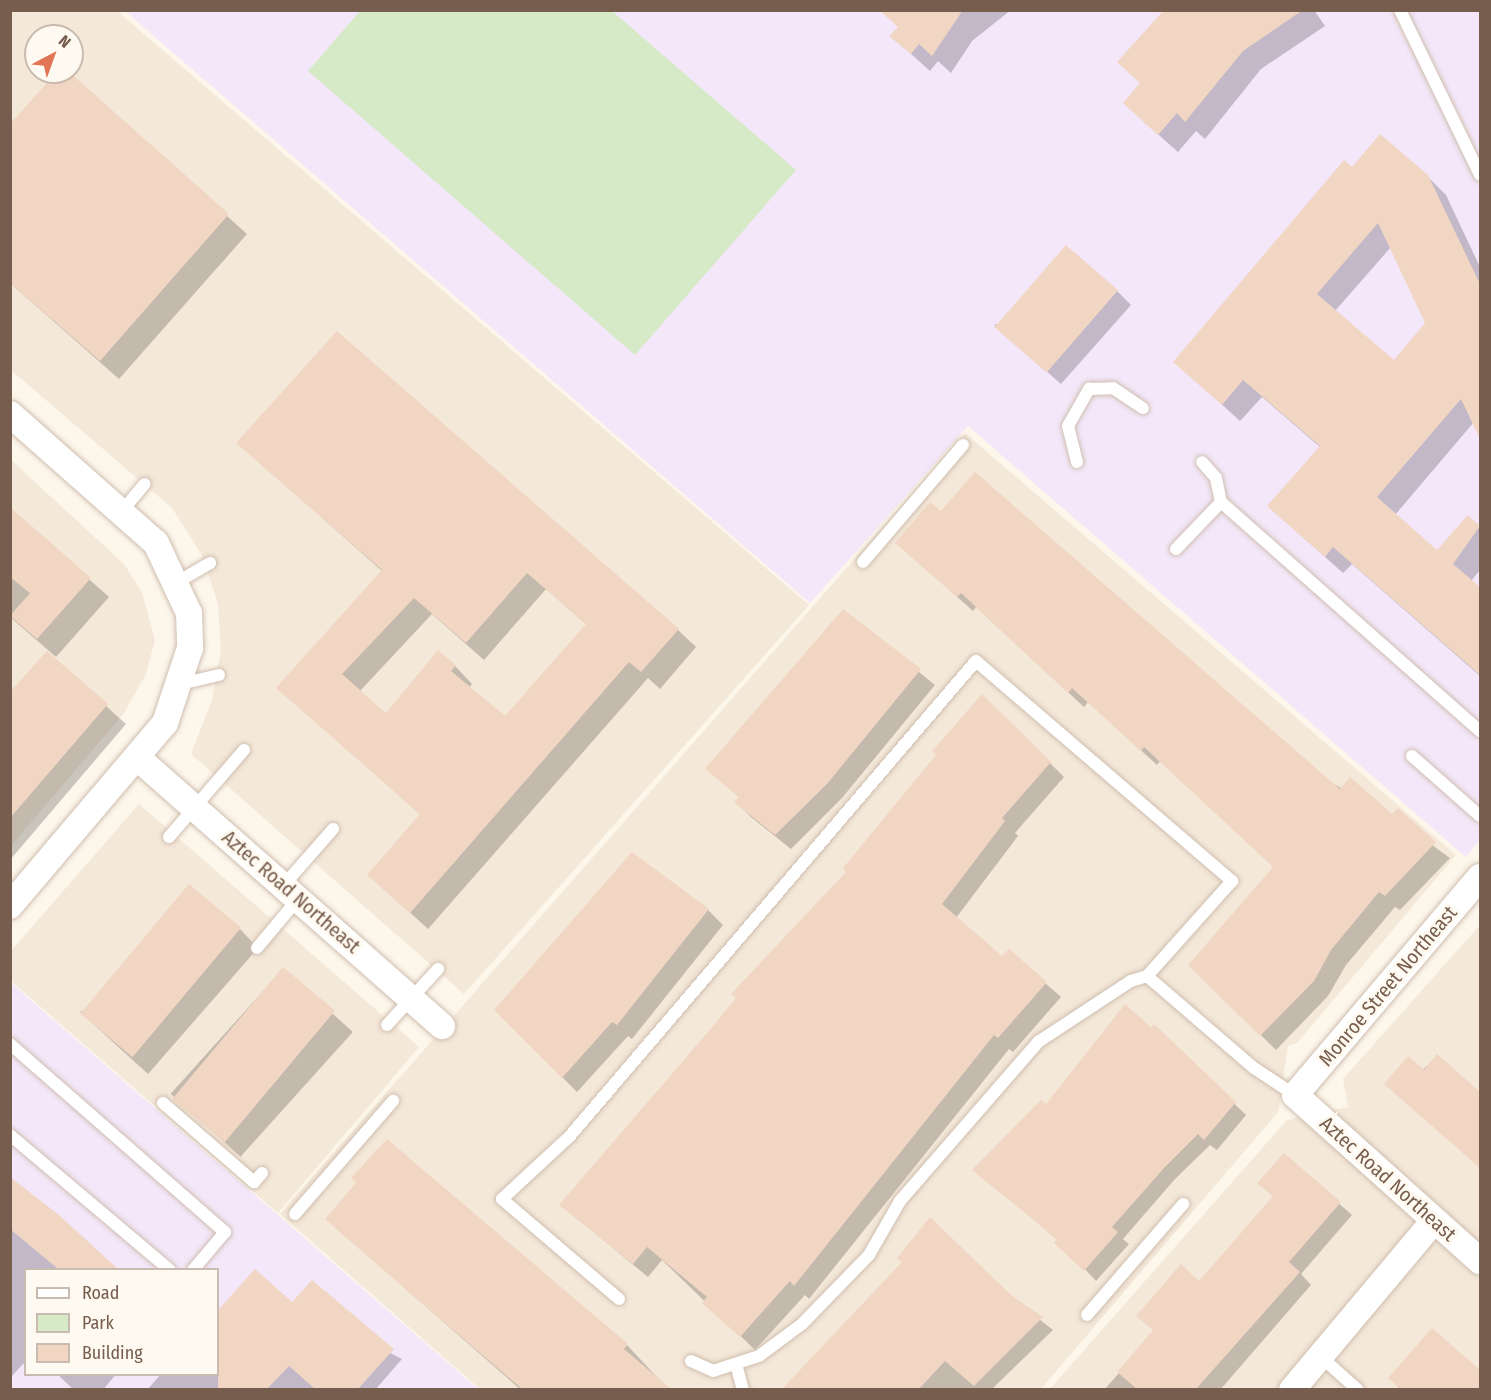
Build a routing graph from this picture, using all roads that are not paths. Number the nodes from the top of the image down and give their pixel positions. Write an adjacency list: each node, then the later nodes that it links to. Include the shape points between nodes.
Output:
1 (1400, 10): 2 (lane)
2 (1480, 176)
3 (1143, 408): 6 (lane, via 1113,388 1089,389 1068,426)
4 (10, 414): 10 (street)
5 (963, 445): 12 (lane)
6 (1077, 462)
7 (1202, 462): 9 (lane, via 1216,478)
8 (145, 484): 10 (lane)
9 (1221, 502): 11 (lane); 17 (lane)
10 (117, 505): 14 (street, via 156,543)
11 (1176, 549)
12 (863, 562)
13 (210, 563): 14 (lane)
14 (178, 581): 16 (street, via 189,613 190,648)
15 (219, 675): 16 (lane)
16 (180, 684): 20 (street, via 165,723)
17 (1480, 731)
18 (244, 750): 21 (lane)
19 (1412, 756): 22 (lane)
20 (139, 759): 21 (street, Aztec Road Northeast); 27 (street)
21 (195, 808): 24 (lane); 26 (street, Aztec Road Northeast)
22 (1480, 816)
23 (333, 829): 26 (lane)
24 (169, 837)
25 (1480, 877): 35 (street, Monroe Street Northeast)
26 (291, 893): 28 (lane); 31 (street, Aztec Road Northeast)
27 (10, 906)
28 (257, 948)
29 (438, 969): 31 (lane)
30 (1147, 976): 35 (lane, via 1254,1068); 46 (lane, via 1232,881 976,661 569,1137 502,1199); 50 (lane, via 1100,997 1038,1042 900,1201 869,1256 802,1324 759,1356)
31 (411, 998): 32 (lane); 33 (street, Aztec Road Northeast)
32 (387, 1025)
33 (442, 1026)
34 (10, 1044): 45 (lane, via 225,1233)
35 (1295, 1095): 42 (street, Aztec Road Northeast)
36 (393, 1101): 41 (lane)
37 (163, 1103): 39 (lane, via 254,1182)
38 (10, 1135): 44 (lane)
39 (261, 1173)
40 (1183, 1204): 47 (lane)
41 (295, 1214)
42 (1434, 1221): 43 (street, Aztec Road Northeast); 48 (street)
43 (1480, 1262)
44 (169, 1268)
45 (194, 1268)
46 (620, 1299)
47 (1087, 1315)
48 (1320, 1356): 52 (street); 53 (lane)
49 (691, 1361): 50 (lane, via 713,1371)
50 (736, 1364): 51 (lane)
51 (743, 1389)
52 (1292, 1389)
53 (1358, 1389)

